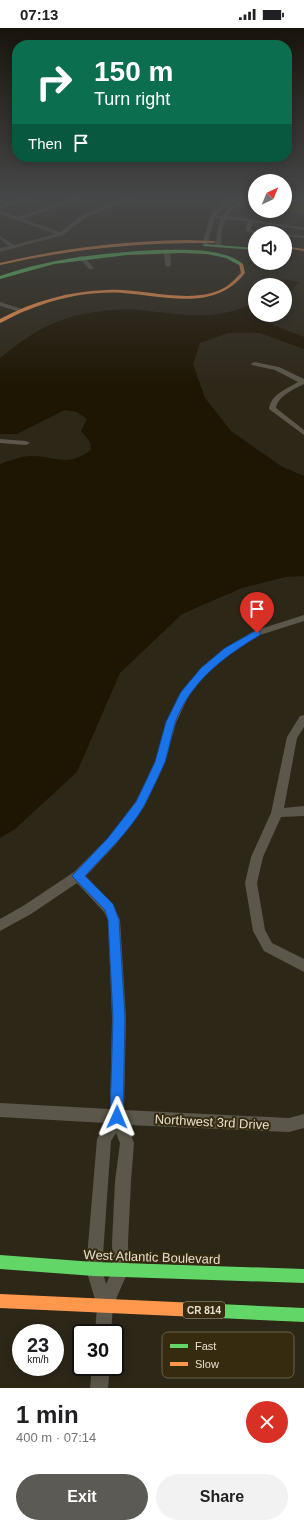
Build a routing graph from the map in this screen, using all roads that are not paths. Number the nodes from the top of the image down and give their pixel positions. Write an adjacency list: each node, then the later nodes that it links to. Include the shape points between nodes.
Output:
1 (31, 261): 8 (street)
2 (64, 261): 9 (street)
3 (84, 261): 7 (street)
4 (168, 261): 6 (street)
5 (238, 261): 11 (street, via 243,273 238,280 224,290 207,296 197,298 108,291 61,297)
6 (168, 265)
7 (91, 268)
8 (0, 270)
9 (0, 278)
10 (0, 304): 11 (street)
11 (20, 310): 12 (street)
12 (0, 321)
13 (254, 364): 14 (street, via 277,368)
14 (303, 382): 15 (street, via 276,398 272,403 272,409)
15 (304, 434)
16 (0, 440): 17 (street)
17 (26, 443)
18 (304, 618): 22 (street, via 257,633 228,650 204,670 184,695 174,716 160,762 140,804 112,841)
19 (304, 719): 21 (street, via 292,737)
20 (304, 811): 21 (street)
21 (277, 813): 24 (street, via 256,857 251,883 259,932 268,947)
22 (78, 876): 23 (street); 26 (street, via 109,908 114,920 119,1018)
23 (0, 925)
24 (304, 966)
25 (0, 1110): 26 (street, Northwest 3rd Drive)
26 (117, 1117): 27 (street, Northwest 3rd Drive, via 289,1125); 29 (street, via 104,1139); 30 (street, via 127,1143 122,1203)
27 (304, 1121)
28 (0, 1262): 29 (street, West Atlantic Boulevard)
29 (94, 1269): 30 (street, West Atlantic Boulevard); 33 (street)
30 (121, 1269): 31 (street, West Atlantic Boulevard); 33 (street)
31 (304, 1276)
32 (0, 1301): 33 (street, CR 814)
33 (105, 1306): 34 (street, CR 814); 35 (street)
34 (304, 1315)
35 (104, 1324)
36 (100, 1376): 37 (street)
37 (99, 1388)

